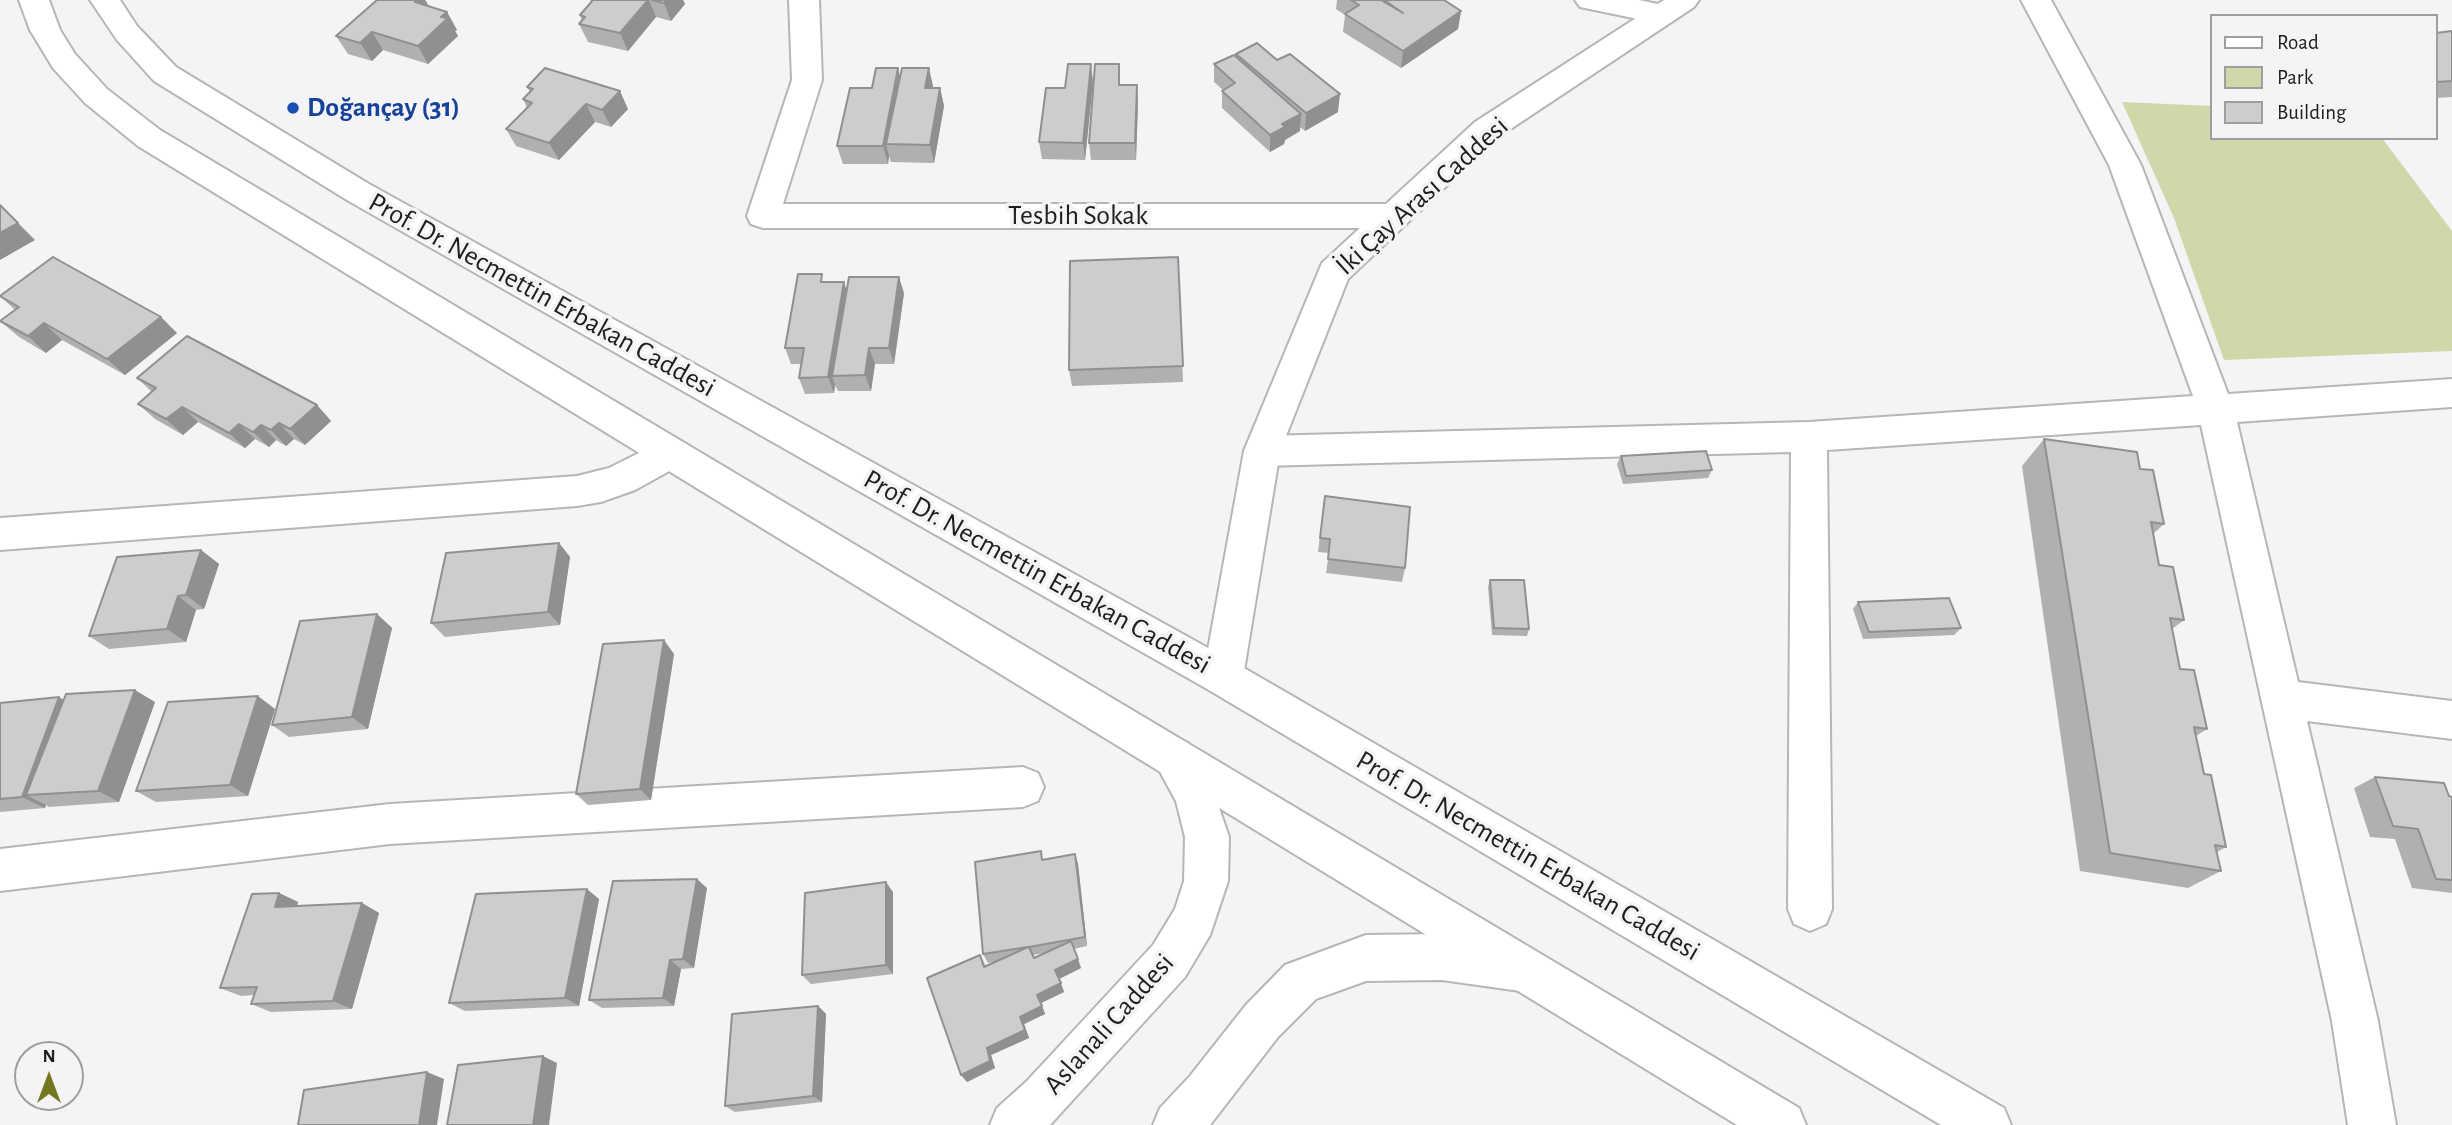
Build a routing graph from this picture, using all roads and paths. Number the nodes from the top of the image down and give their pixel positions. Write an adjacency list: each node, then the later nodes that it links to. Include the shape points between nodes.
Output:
1 (34, 0): 12 (street, via 64,61 96,96 149,138)
2 (106, 0): 14 (street, Prof. Dr. Necmettin Erbakan Caddesi, via 127,33 164,74 358,192)
3 (804, 0): 7 (street, Tesbih Sokak, via 807,80 763,216)
4 (1590, 0): 6 (street)
5 (2036, 0): 9 (street, via 2125,165)
6 (1673, 7): 7 (street, İki Çay Arası Caddesi, via 1486,130)
7 (1394, 216): 11 (street, İki Çay Arası Caddesi, via 1334,272)
8 (2452, 393): 9 (street)
9 (2216, 409): 10 (street); 15 (street)
10 (1809, 437): 11 (street); 20 (street)
11 (1262, 451): 14 (street, İki Çay Arası Caddesi)
12 (669, 453): 13 (street, via 622,479 577,491); 17 (street)
13 (0, 534)
14 (1223, 677): 25 (street, Prof. Dr. Necmettin Erbakan Caddesi)
15 (2282, 699): 16 (street); 26 (street, via 2355,1021)
16 (2452, 720)
17 (1173, 757): 21 (street); 23 (street, Aslanali Caddesi, via 1195,795 1207,837 1206,881 1194,919 1169,961)
18 (1023, 787): 19 (street, via 390,824)
19 (0, 870)
20 (1810, 909)
21 (1521, 968): 22 (street, via 1443,957 1366,958 1301,981 1262,1021); 24 (street)
22 (1196, 1114)
23 (1014, 1125)
24 (1782, 1125)
25 (1987, 1125)
26 (2372, 1125)

